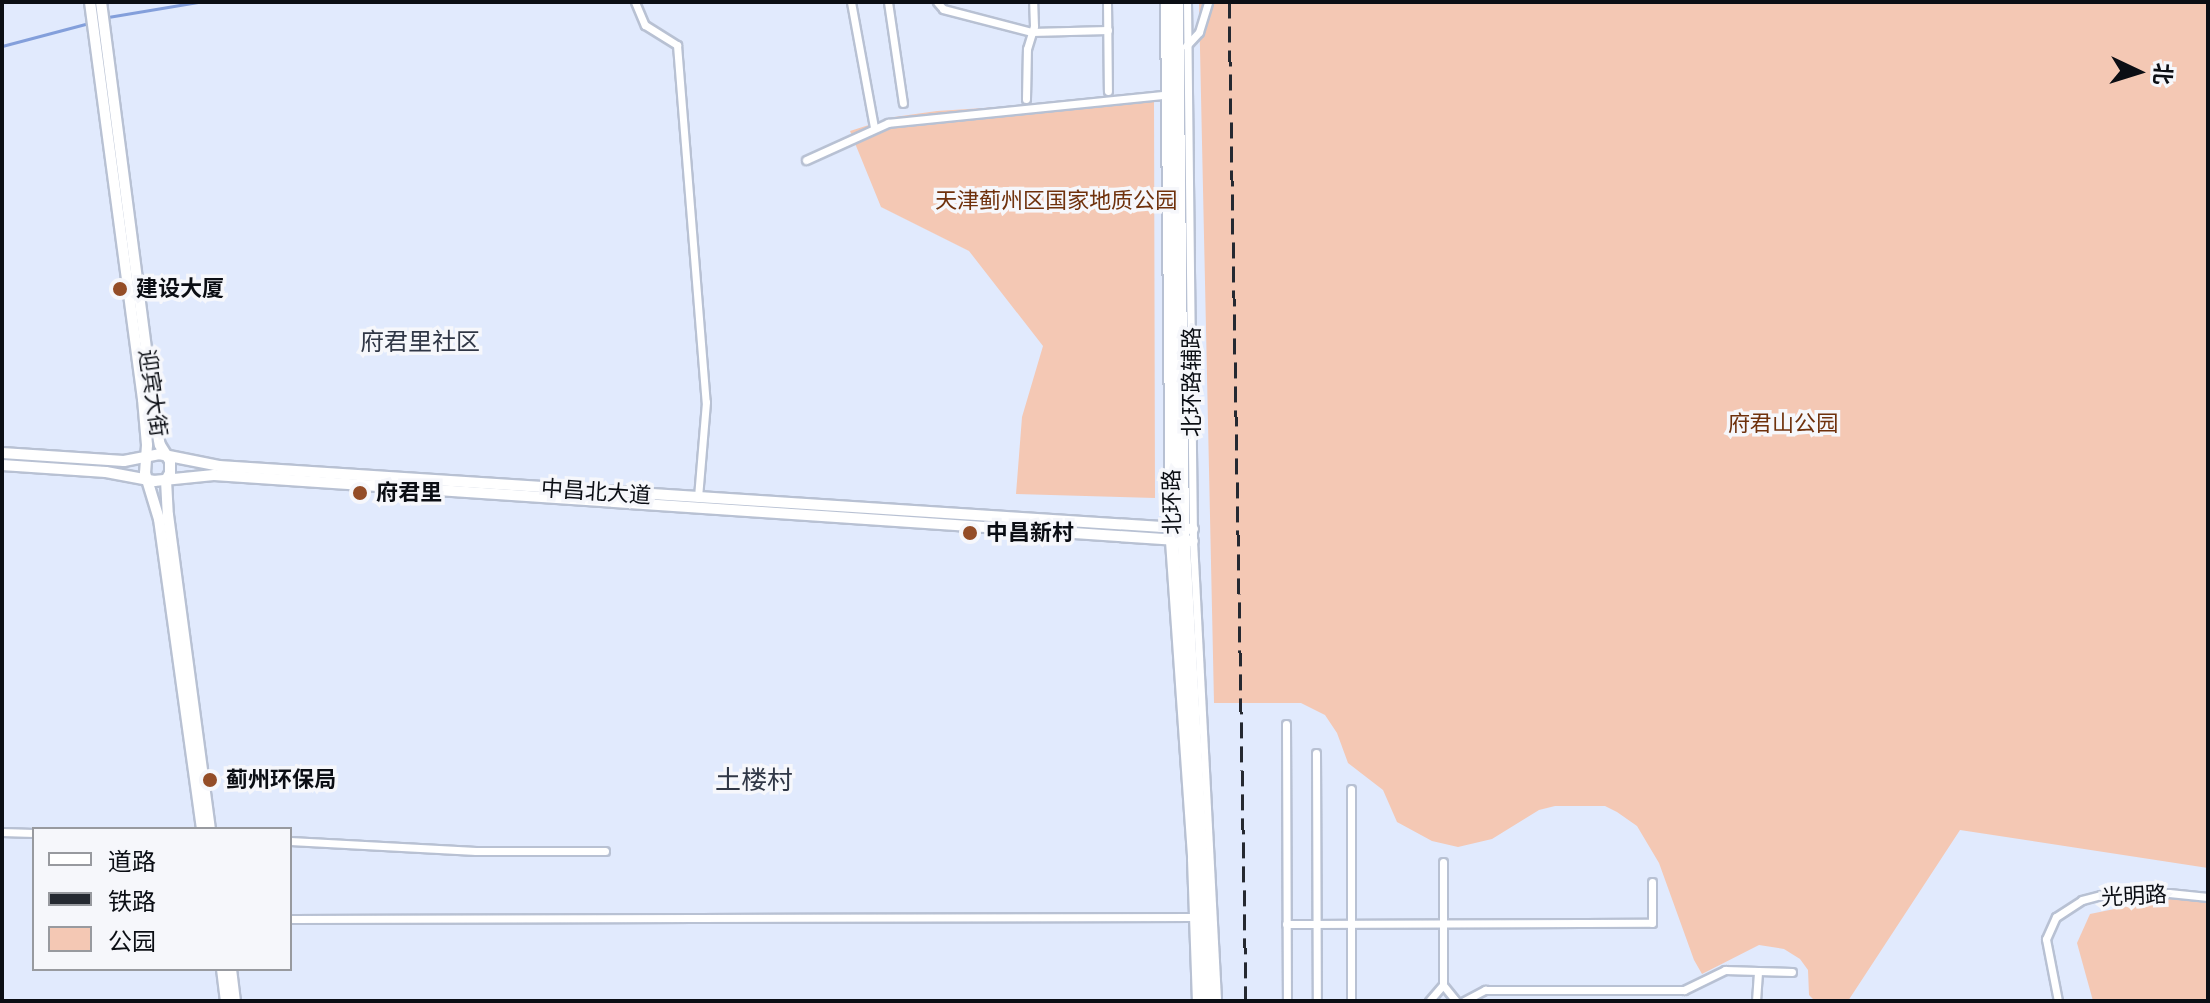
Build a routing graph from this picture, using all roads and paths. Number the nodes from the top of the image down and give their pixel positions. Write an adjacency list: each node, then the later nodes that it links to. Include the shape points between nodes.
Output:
1 (635, 2): 28 (street, via 645,25 677,45 706,402)
2 (851, 2): 20 (street)
3 (888, 2): 19 (street)
4 (937, 2): 14 (street, via 943,9)
5 (1033, 2): 14 (street)
6 (1107, 2): 13 (street)
7 (1167, 2): 29 (highway, 北环路)
8 (1177, 2): 15 (highway, 北环路)
9 (1187, 2): 15 (street)
10 (1208, 2): 15 (street, via 1204,21)
11 (96, 3): 12 (main road, 迎宾大街)
12 (100, 28): 23 (main road, 迎宾大街, via 155,418); 24 (main road, 迎宾大街)
13 (1108, 30): 14 (street); 16 (street)
14 (1031, 32): 18 (street)
15 (1183, 48): 29 (highway, 北环路)
16 (1108, 91)
17 (1162, 95): 20 (street)
18 (1026, 99)
19 (903, 103)
20 (874, 127): 21 (street)
21 (806, 160)
22 (2, 453): 24 (main road, 中昌北大道)
23 (165, 456): 24 (main road, 中昌北大道); 27 (main road, 迎宾大街, via 171,467); 28 (main road, 中昌北大道, via 219,466)
24 (148, 459): 26 (main road, 迎宾大街)
25 (2, 465): 26 (main road, 中昌北大道)
26 (148, 479): 27 (main road, 中昌北大道); 33 (main road, 迎宾大街, via 159,519)
27 (166, 480): 28 (main road, 中昌北大道, via 214,475); 34 (main road, 迎宾大街)
28 (698, 504): 29 (main road, 中昌北大道)
29 (1183, 535): 42 (highway, 北环路); 57 (highway, 北环路); 58 (street)
30 (1286, 724): 45 (street)
31 (1316, 753): 46 (street)
32 (1351, 789): 47 (street)
33 (202, 827)
34 (210, 827)
35 (2, 832): 36 (street)
36 (32, 833)
37 (292, 841): 38 (street, via 476,851)
38 (605, 851)
39 (1443, 862): 44 (street)
40 (1652, 882): 44 (street, via 1652,923)
41 (2208, 897): 67 (street, 光明路, via 2101,895 2056,917 2046,939)
42 (1196, 917): 43 (street); 56 (highway, 北环路)
43 (292, 919)
44 (1443, 923): 47 (street); 52 (street)
45 (1286, 924): 46 (street); 59 (street)
46 (1317, 924): 47 (street); 60 (street)
47 (1351, 924): 61 (street)
48 (222, 971): 54 (main road)
49 (231, 971): 55 (main road)
50 (1758, 971): 51 (street); 53 (street, via 1725,970 1684,990); 66 (street)
51 (1792, 972)
52 (1443, 985): 62 (street); 63 (street)
53 (1602, 990): 64 (street, via 1485,990); 65 (street)
54 (226, 1001)
55 (235, 1001)
56 (1199, 1001)
57 (1209, 1001)
58 (1217, 1001)
59 (1287, 1001)
60 (1317, 1001)
61 (1351, 1001)
62 (1429, 1001)
63 (1456, 1001)
64 (1464, 1001)
65 (1602, 1001)
66 (1756, 1001)
67 (2058, 1001)

